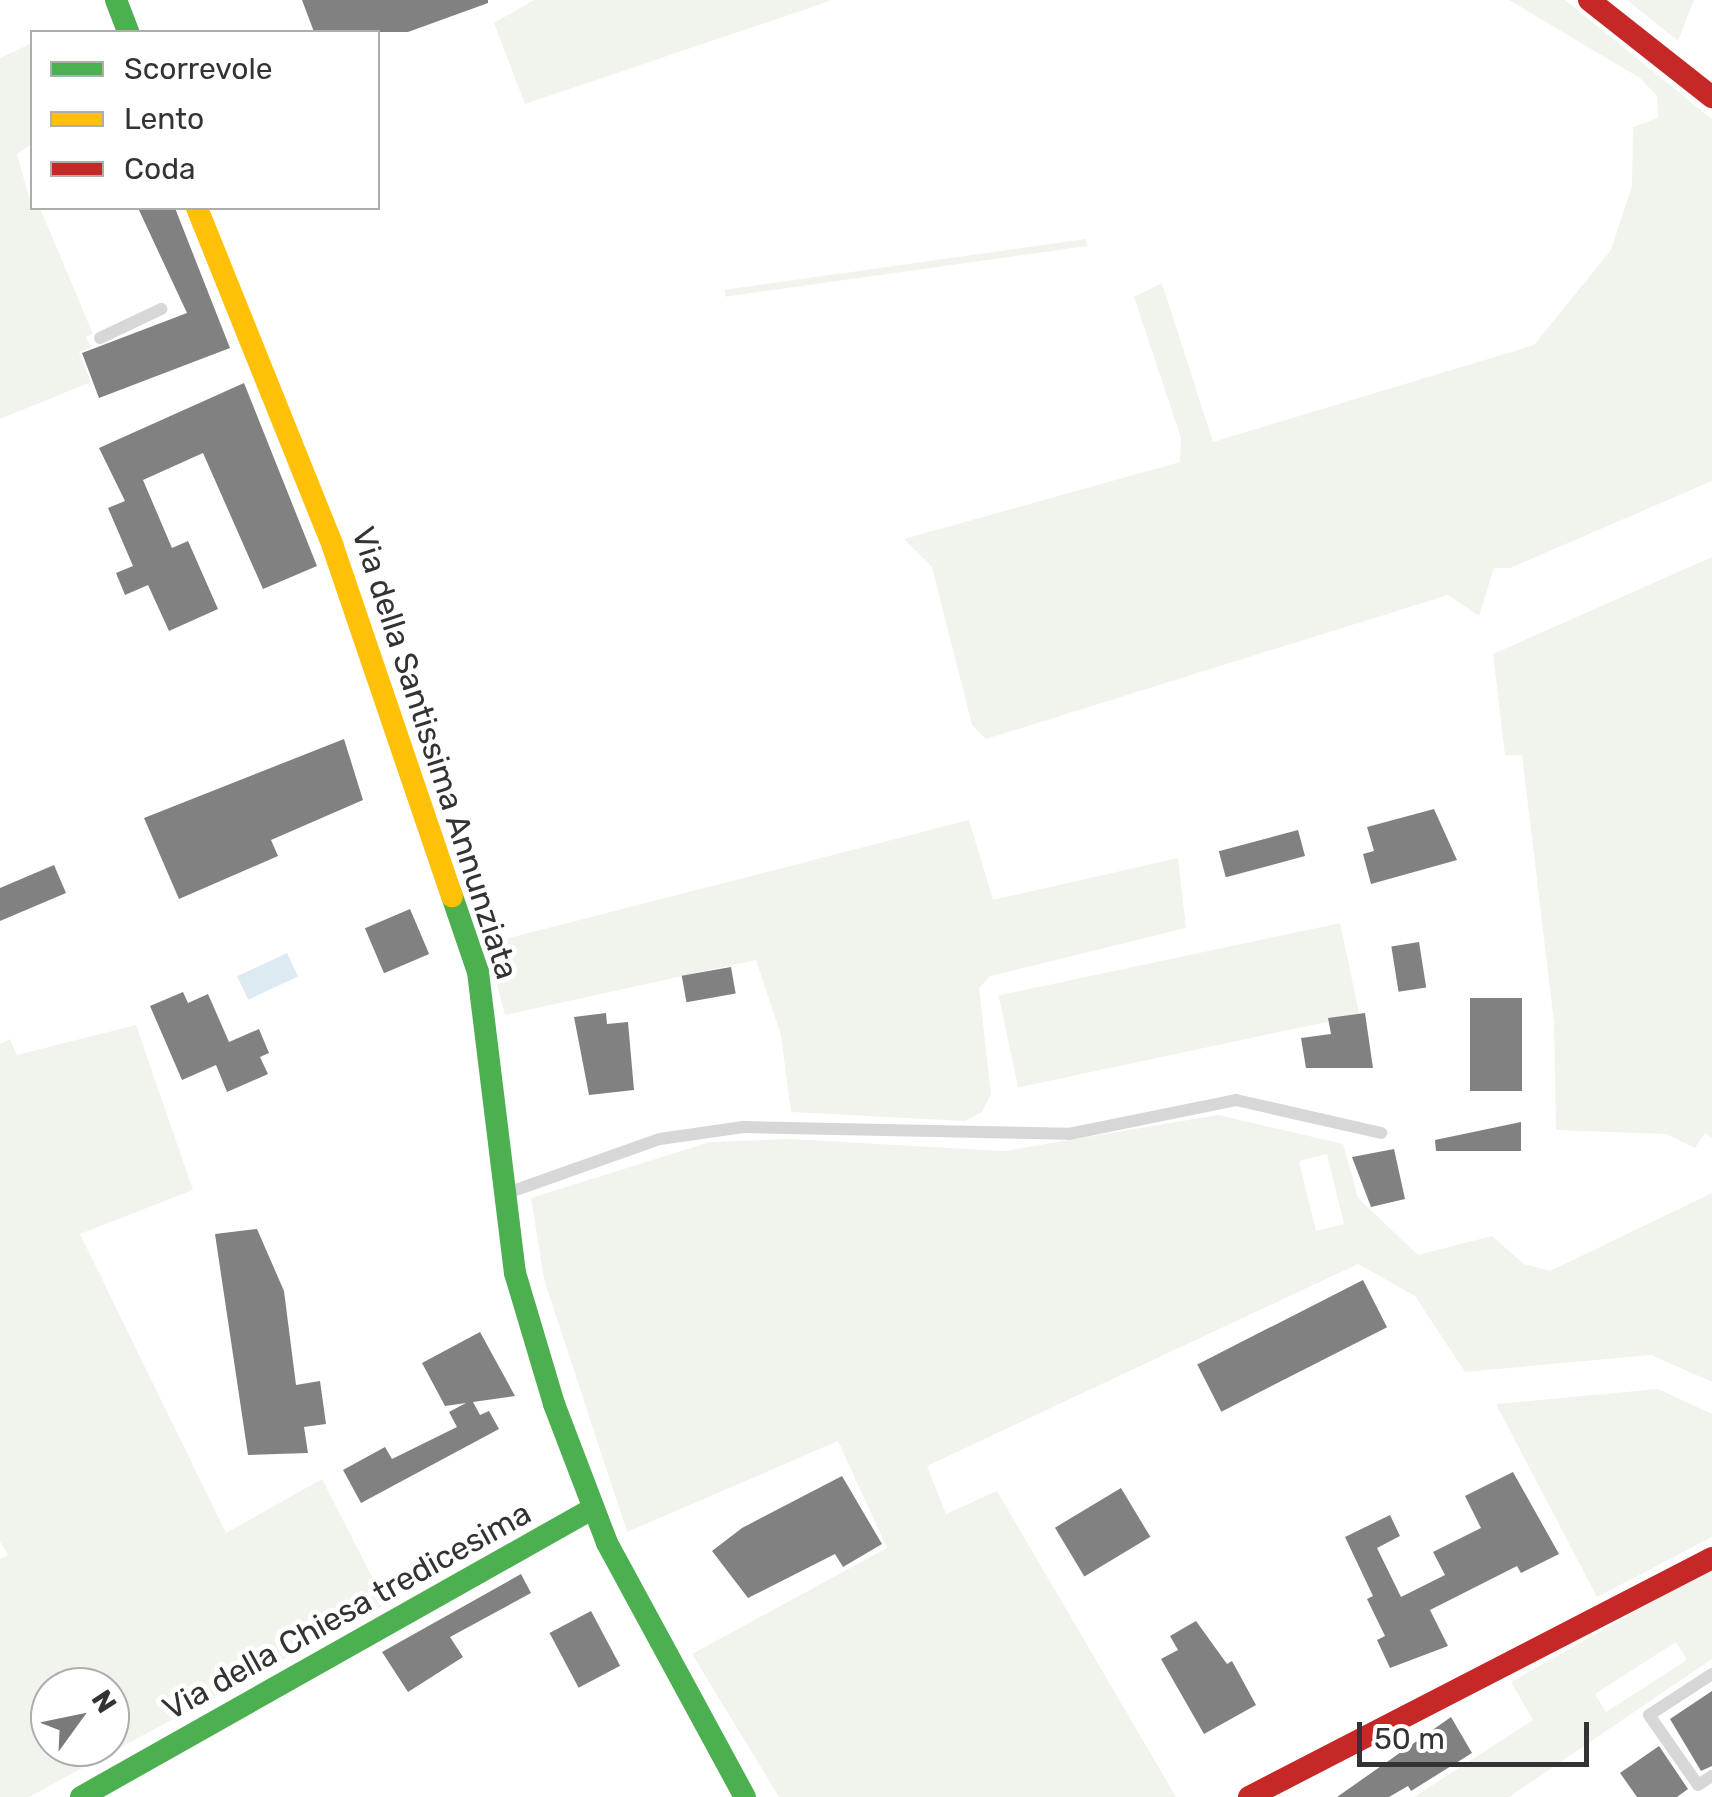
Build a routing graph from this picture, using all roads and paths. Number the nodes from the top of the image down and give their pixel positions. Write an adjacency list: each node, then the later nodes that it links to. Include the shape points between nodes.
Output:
1 (116, 0): 3 (street)
2 (1588, 0): 4 (street)
3 (127, 30)
4 (1712, 97)
5 (199, 210): 9 (street, Via della Santissima Annunziata, via 333,547 462,920 490,1033)
6 (161, 309): 7 (lane)
7 (100, 338)
8 (1381, 1133): 9 (lane, via 1236,1100 1069,1134 743,1127 660,1139)
9 (507, 1193): 10 (street, Via della Santissima Annunziata, via 515,1273)
10 (592, 1509): 14 (street, Via della Chiesa tredicesima); 15 (street, Via della Santissima Annunziata)
11 (1712, 1558): 16 (street)
12 (1712, 1674): 13 (lane, via 1649,1715 1698,1785)
13 (1712, 1776)
14 (80, 1797)
15 (744, 1797)
16 (1250, 1797)

